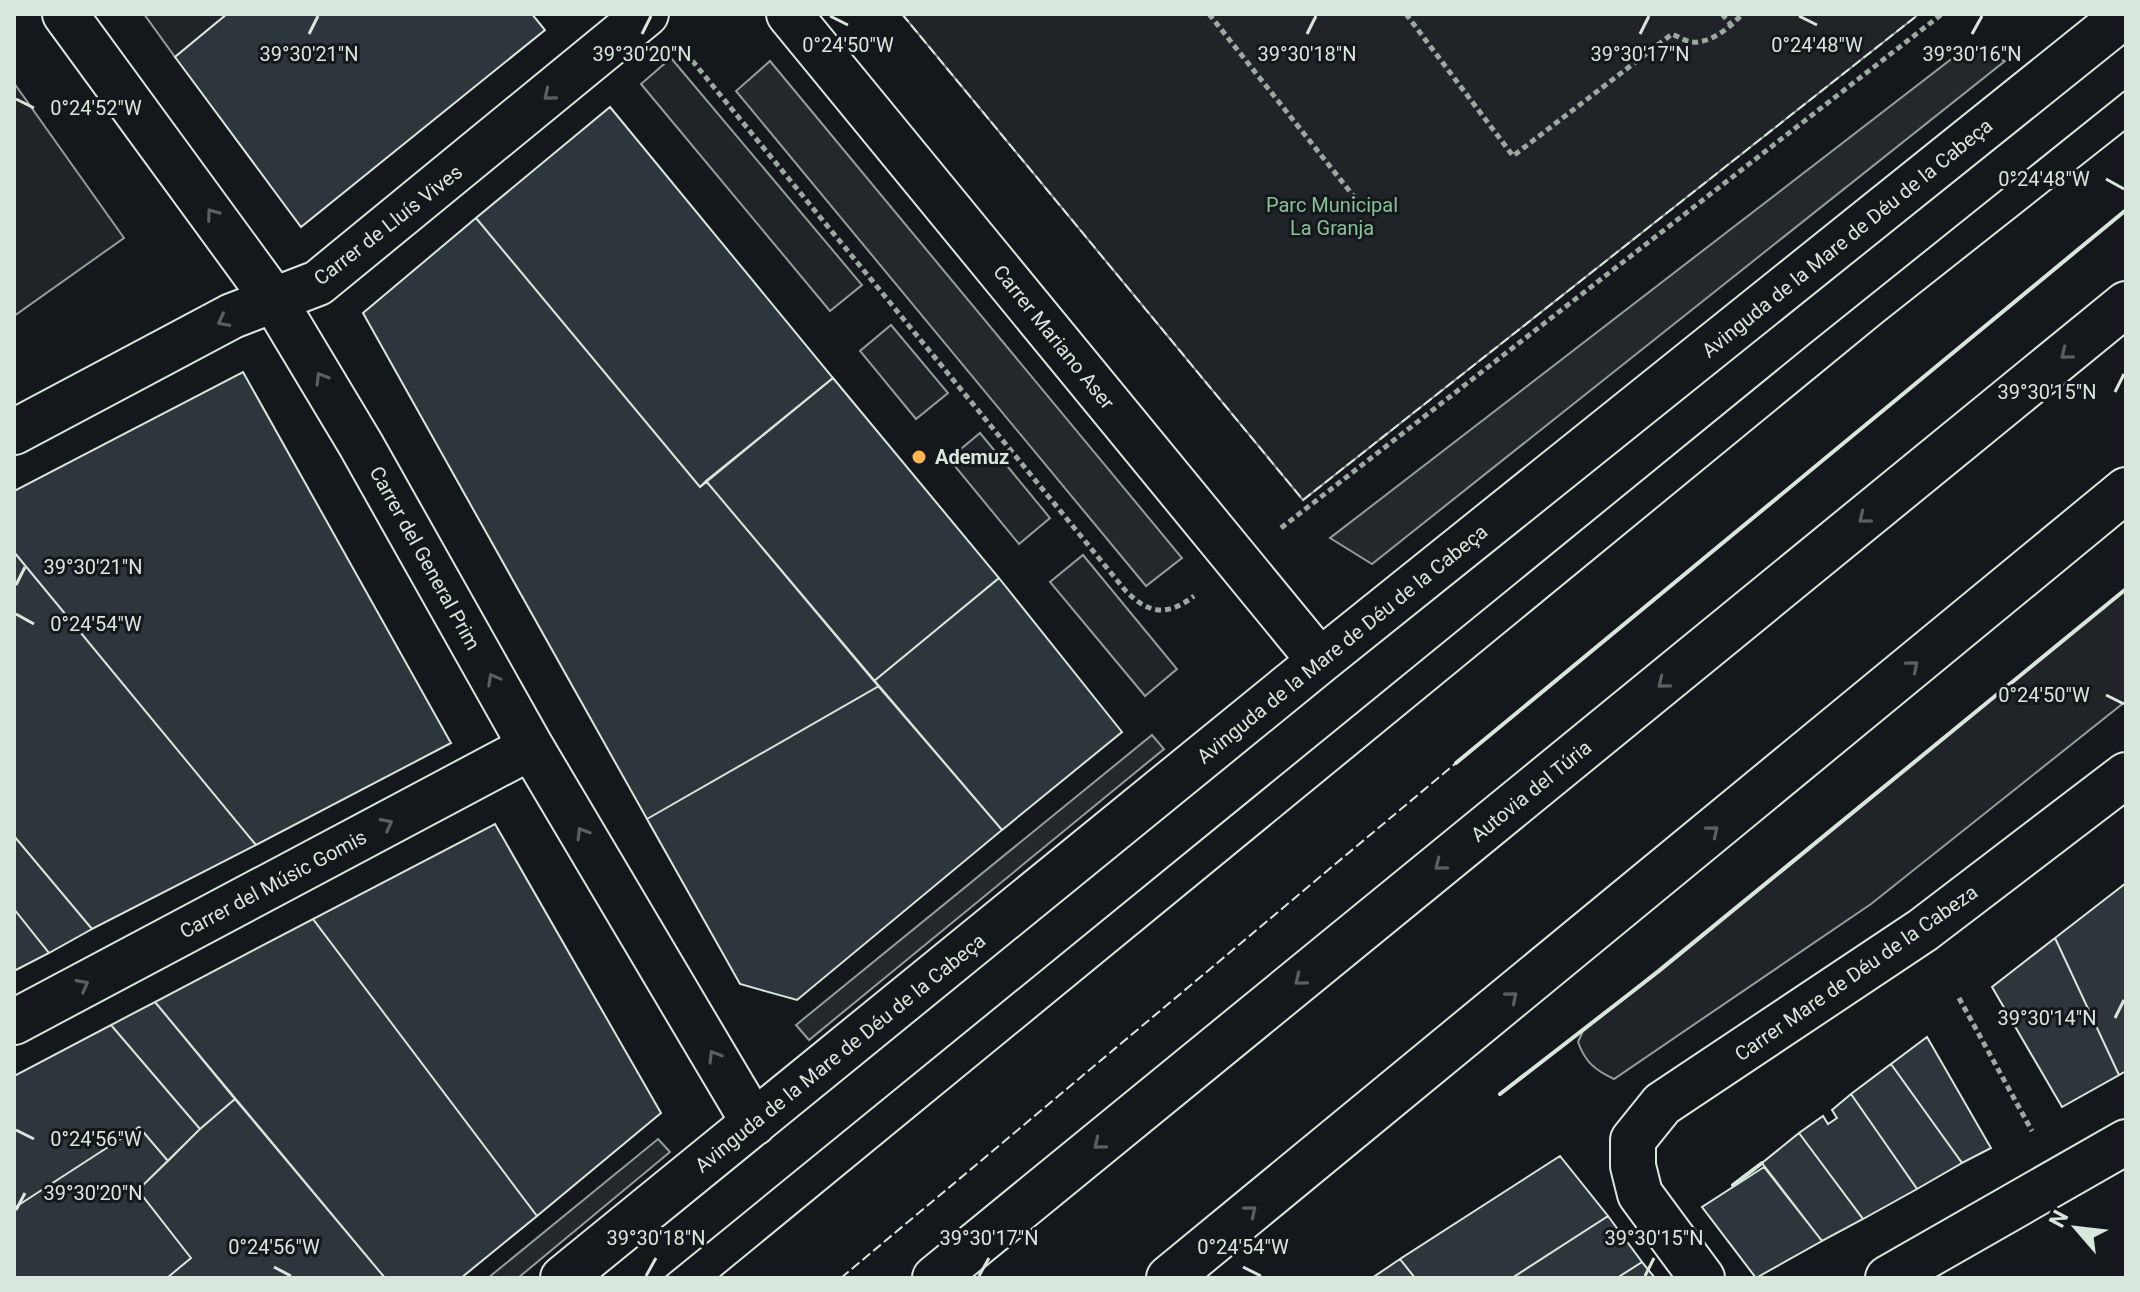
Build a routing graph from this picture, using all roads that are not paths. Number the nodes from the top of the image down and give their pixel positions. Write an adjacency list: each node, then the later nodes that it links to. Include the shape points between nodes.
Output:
1 (65, 14): 5 (main road, Carrer del General Prim, one-way to 1)
2 (646, 14): 5 (main road, Carrer de Lluís Vives, one-way to 5, via 345,263 318,283)
3 (789, 14): 9 (main road, Carrer Mariano Aser)
4 (2126, 14): 9 (main road, Avinguda de la Mare de Déu de la Cabeça)
5 (274, 300): 7 (main road, Carrer de Lluís Vives, one-way to 7, via 232,316); 10 (main road, Carrer del General Prim, one-way to 5)
6 (2126, 304): 16 (main road, Autovia del Túria, one-way to 16)
7 (14, 432)
8 (2126, 490): 17 (main road, one-way to 8)
9 (1320, 661): 13 (main road, Avinguda de la Mare de Déu de la Cabeça)
10 (531, 747): 12 (main road, Carrer del Músic Gomis, one-way to 10); 13 (main road, Carrer del General Prim, one-way to 10)
11 (2126, 775): 18 (main road, Carrer Mare de Déu de la Cabeza, via 1923,930 1662,1104 1633,1140 1633,1166 1640,1194)
12 (14, 1022)
13 (754, 1123): 15 (main road, Avinguda de la Mare de Déu de la Cabeça)
14 (2126, 1142): 19 (main road)
15 (563, 1278)
16 (935, 1278)
17 (1169, 1278)
18 (1702, 1278)
19 (1888, 1278)

